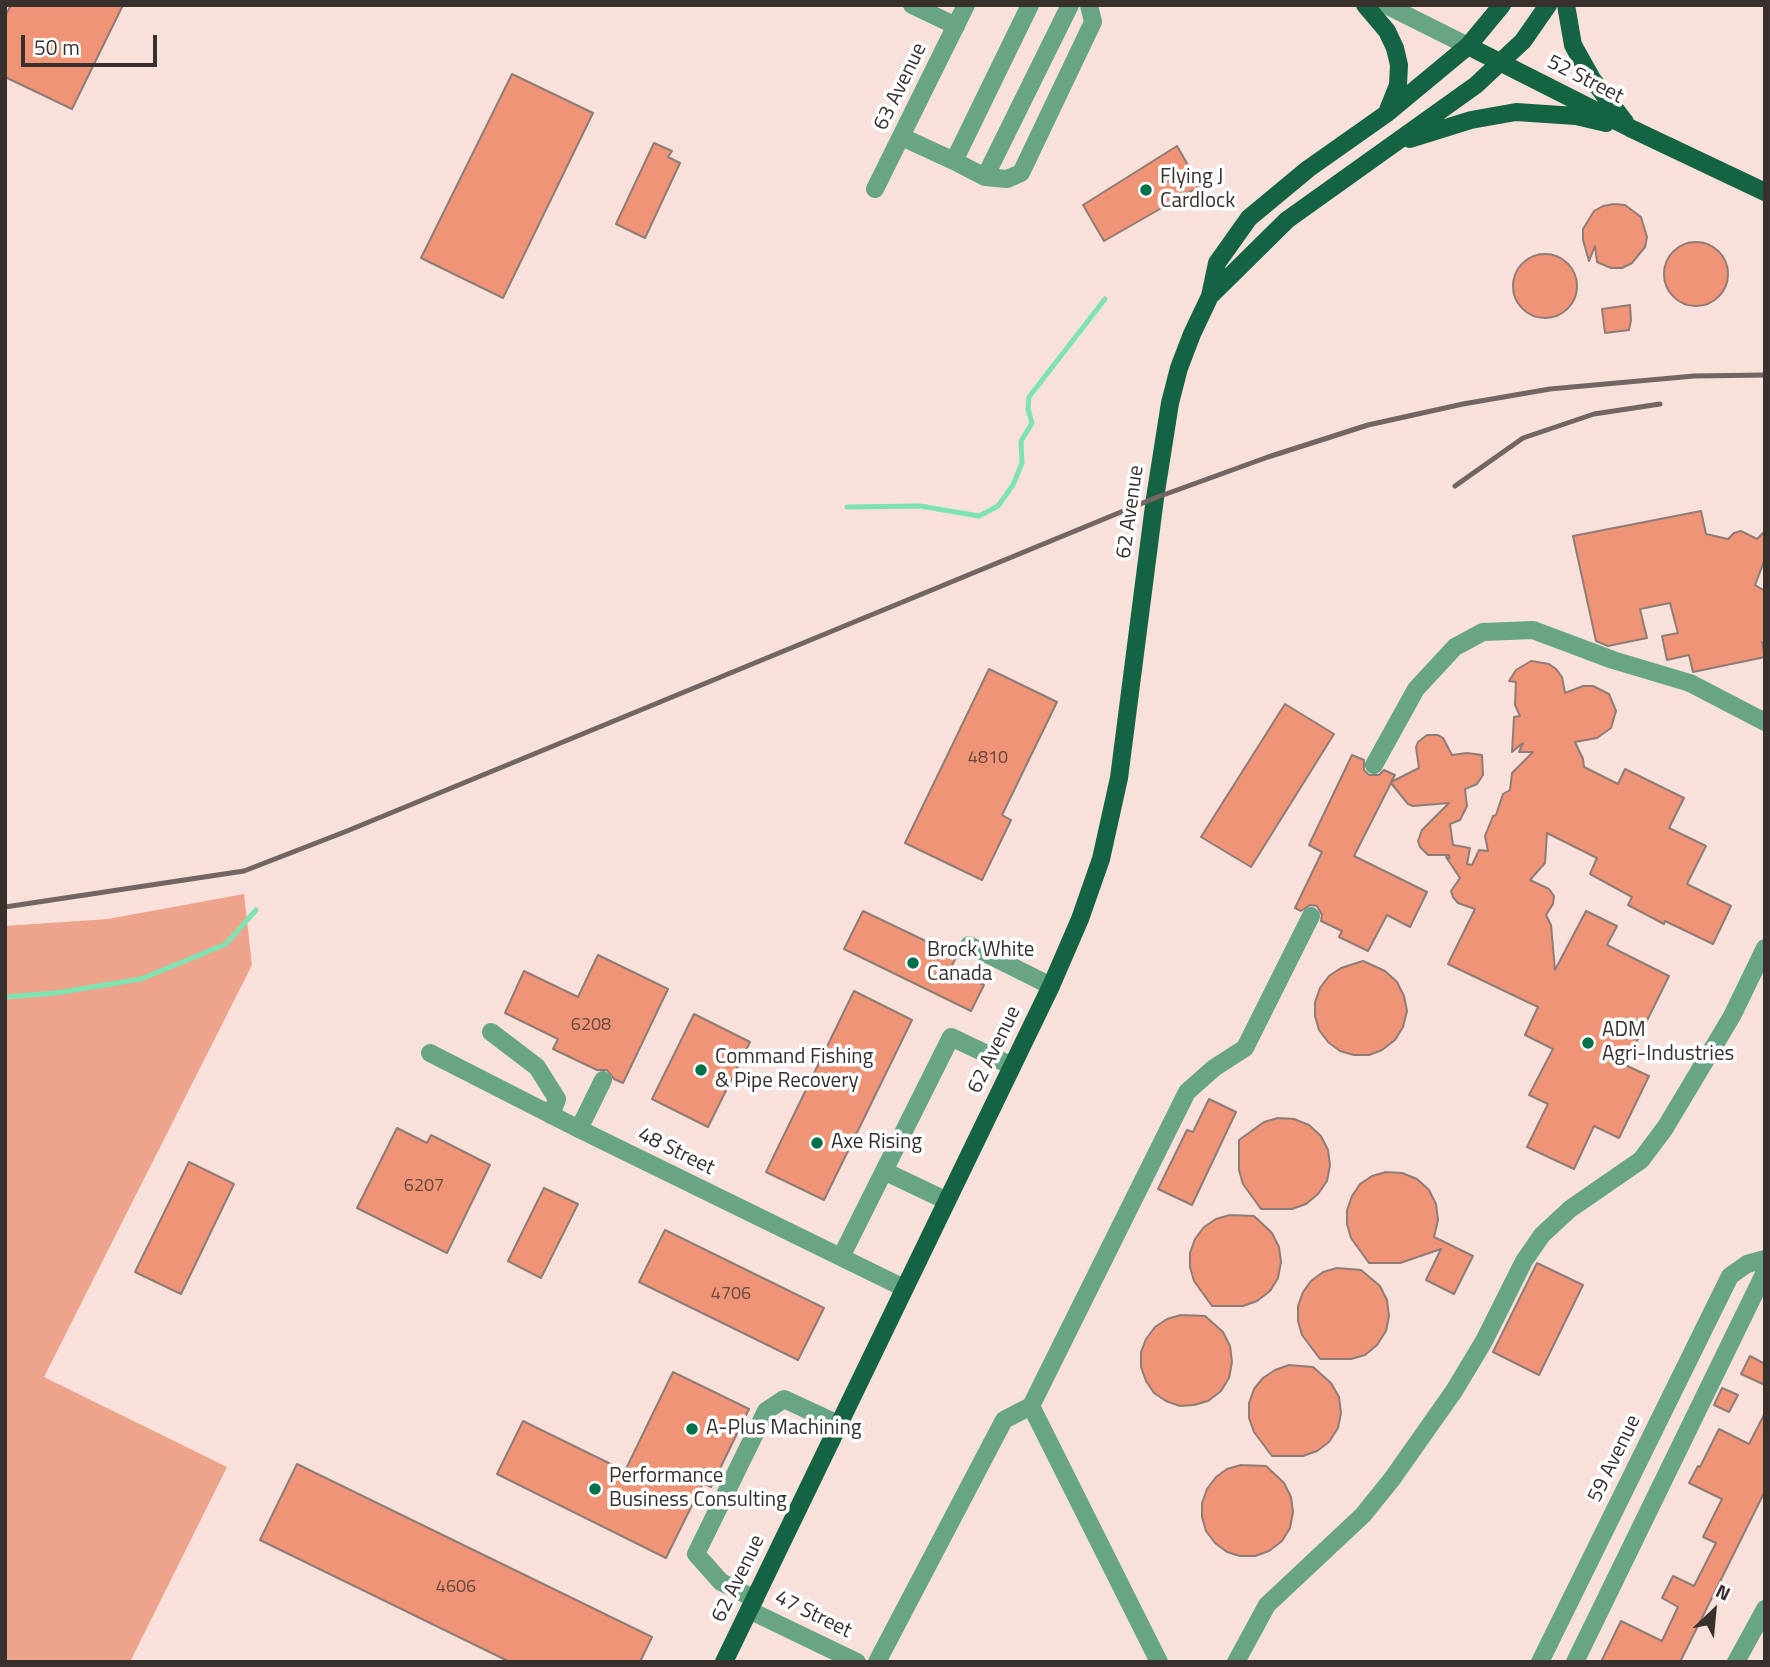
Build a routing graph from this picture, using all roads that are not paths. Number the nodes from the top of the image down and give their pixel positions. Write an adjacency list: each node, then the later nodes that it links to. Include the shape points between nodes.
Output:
1 (912, 5): 11 (street)
2 (966, 5): 11 (street, 63 Avenue)
3 (1030, 5): 18 (street)
4 (1070, 5): 19 (street)
5 (1089, 5): 19 (street, via 1093,22 1021,173 1007,180)
6 (1365, 5): 14 (main road, via 1387,31 1399,65 1398,85)
7 (1387, 5): 12 (street, 52 Street)
8 (1502, 5): 12 (main road, 62 Avenue)
9 (1548, 5): 13 (main road, 62 Avenue)
10 (1566, 5): 15 (main road, via 1573,45 1592,79)
11 (956, 26): 16 (street, 63 Avenue)
12 (1468, 46): 13 (main road, 52 Street); 14 (main road, 62 Avenue)
13 (1501, 63): 15 (main road, 52 Street); 17 (main road, 62 Avenue)
14 (1386, 114): 22 (main road, 62 Avenue, via 1249,218 1217,263)
15 (1630, 128): 17 (main road, via 1576,116 1517,112 1471,120); 21 (main road, 52 Street)
16 (902, 136): 18 (street); 20 (street, 63 Avenue)
17 (1396, 143): 22 (main road, 62 Avenue, via 1287,220)
18 (954, 161): 19 (street)
19 (985, 177)
20 (875, 189)
21 (1765, 192)
22 (1210, 296): 28 (main road, 62 Avenue, via 1179,368 1170,403 1112,816 1080,919)
23 (1765, 722): 24 (street, via 1690,683 1534,631 1483,632 1455,648 1416,689)
24 (1374, 765)
25 (1311, 916): 41 (street, via 1245,1048 1187,1092)
26 (969, 944): 28 (street)
27 (1765, 948): 49 (street, via 1732,1016 1665,1128 1641,1160 1570,1209 1542,1235 1454,1391 1392,1479 1363,1515 1267,1605)
28 (1051, 986): 31 (main road, 62 Avenue)
29 (491, 1032): 33 (street, via 537,1067 557,1099)
30 (430, 1053): 33 (street, 48 Street)
31 (1012, 1066): 35 (street, via 951,1037); 36 (main road, 62 Avenue)
32 (603, 1080): 34 (street)
33 (551, 1115): 34 (street, 48 Street)
34 (579, 1129): 37 (street, 48 Street)
35 (884, 1171): 36 (street); 37 (street)
36 (947, 1201): 40 (main road, 62 Avenue)
37 (841, 1257): 40 (street, 48 Street)
38 (1765, 1259): 50 (street, 59 Avenue, via 1730,1276)
39 (1765, 1272): 51 (street)
40 (904, 1288): 42 (main road, 62 Avenue)
41 (1031, 1406): 47 (street, via 1004,1420); 48 (street)
42 (838, 1424): 43 (main road, 62 Avenue); 43 (street, 47 Street, via 784,1399 766,1411 696,1554 722,1582)
43 (752, 1604): 45 (main road, 62 Avenue); 46 (street, 47 Street)
44 (1765, 1609): 52 (street)
45 (724, 1662)
46 (857, 1662)
47 (877, 1662)
48 (1159, 1662)
49 (1237, 1662)
50 (1540, 1662)
51 (1575, 1662)
52 (1736, 1662)

